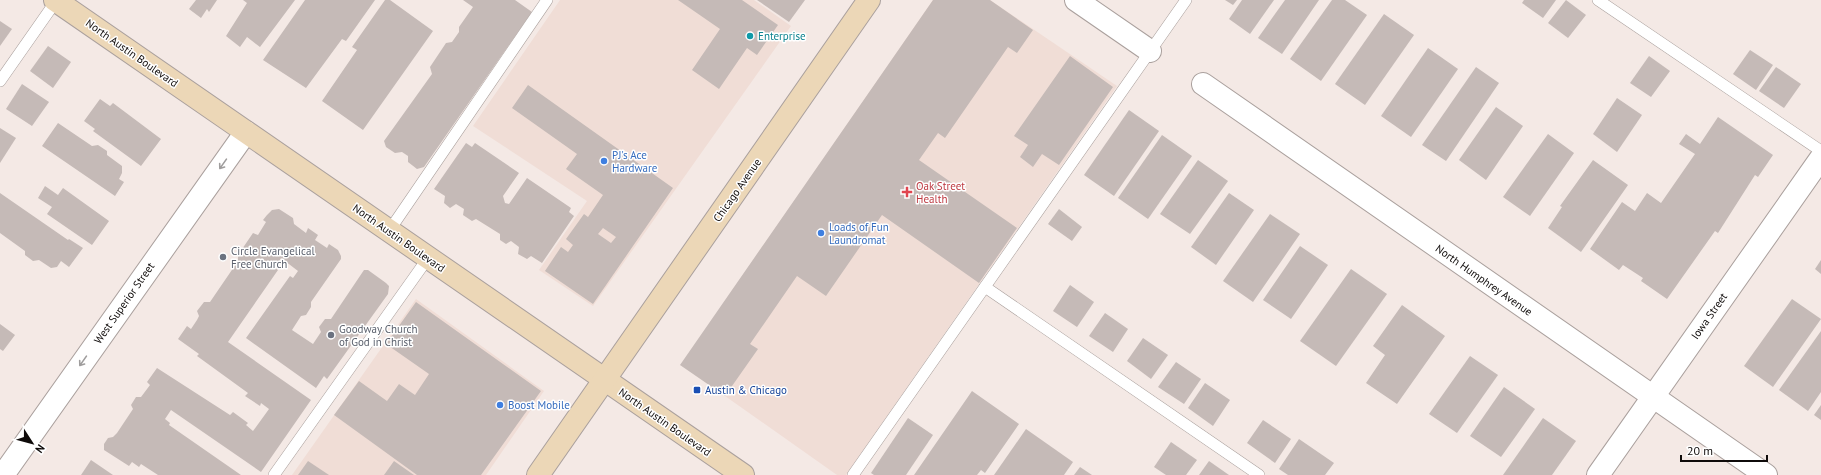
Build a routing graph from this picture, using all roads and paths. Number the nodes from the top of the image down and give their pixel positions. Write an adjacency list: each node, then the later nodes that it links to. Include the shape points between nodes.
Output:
1 (56, 0): 8 (lane); 10 (street, North Austin Boulevard)
2 (547, 0): 13 (lane)
3 (869, 0): 16 (street, Chicago Avenue)
4 (1076, 0): 7 (street)
5 (1186, 0): 7 (lane)
6 (1598, 0): 11 (lane)
7 (1150, 51): 15 (lane)
8 (0, 81)
9 (1203, 84): 17 (street, North Humphrey Avenue)
10 (246, 132): 13 (street, North Austin Boulevard); 18 (street, West Superior Street, one-way to 18)
11 (1821, 151)
12 (1821, 158): 17 (street, Iowa Street)
13 (390, 231): 14 (street, North Austin Boulevard)
14 (428, 258): 16 (street, North Austin Boulevard); 19 (lane)
15 (985, 288): 22 (lane); 23 (lane)
16 (605, 380): 20 (street, Chicago Avenue); 21 (street, North Austin Boulevard)
17 (1652, 397): 24 (street, Iowa Street); 25 (street, North Humphrey Avenue)
18 (3, 475)
19 (274, 475)
20 (538, 475)
21 (742, 475)
22 (854, 475)
23 (1259, 475)
24 (1598, 475)
25 (1766, 475)

